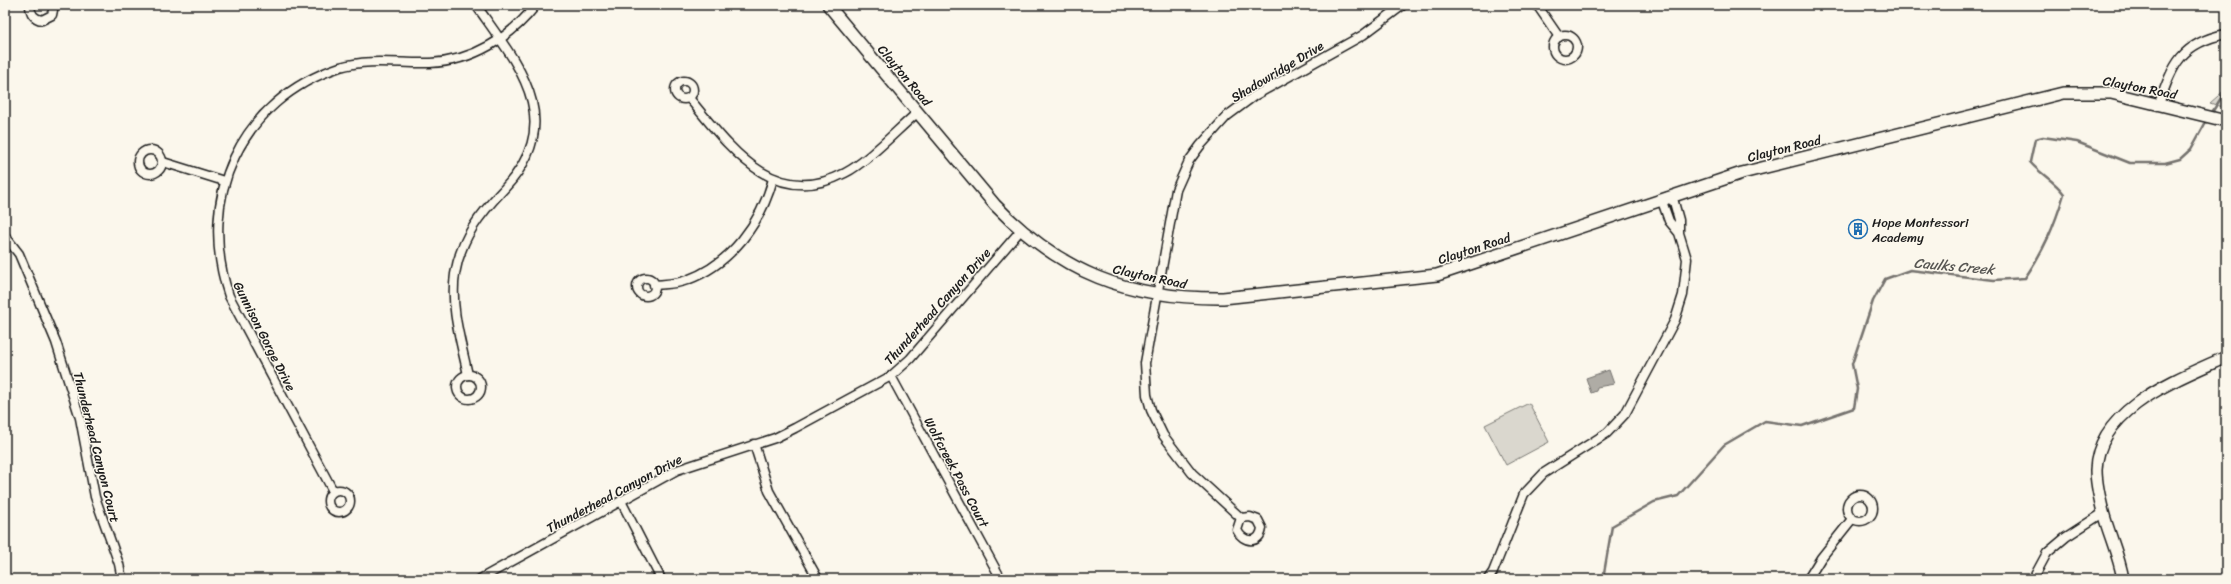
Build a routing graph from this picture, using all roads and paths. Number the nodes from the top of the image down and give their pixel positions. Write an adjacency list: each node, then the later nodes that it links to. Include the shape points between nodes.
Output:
1 (30, 5): 2 (street, via 34,17 42,20 52,15)
2 (54, 5)
3 (476, 5): 10 (street)
4 (536, 5): 10 (street, Gunnison Gorge Drive)
5 (828, 5): 13 (main road, Clayton Road)
6 (1404, 5): 22 (street, Shadowridge Drive, via 1364,35 1254,96 1227,116 1208,135 1189,161 1176,190)
7 (1537, 5): 9 (street)
8 (2226, 34): 12 (street, via 2206,39 2182,55 2169,75)
9 (1559, 37)
10 (500, 40): 17 (street, Gunnison Gorge Drive, via 481,50 446,61 359,63 316,77 278,101 262,116 242,142); 24 (street, via 524,76 530,90 534,128 530,151 521,169 477,220 458,260 454,297)
11 (689, 98): 16 (street, via 745,161)
12 (2159, 104): 14 (main road, Clayton Road); 18 (main road, Clayton Road, via 2111,93 2063,93 1742,173)
13 (917, 113): 16 (street, via 845,173 812,184 794,184); 19 (main road, Clayton Road)
14 (2226, 122)
15 (163, 162): 17 (street)
16 (773, 179): 21 (street, via 757,220 720,261 686,281)
17 (224, 181): 27 (street, Gunnison Gorge Drive, via 217,219 217,238 220,266 229,296)
18 (1667, 197): 22 (main road, Clayton Road, via 1437,275 1223,298); 37 (street, via 1663,204 1669,221 1679,233 1687,259 1683,295 1674,320 1625,414 1607,433 1556,464 1524,494)
19 (1020, 231): 22 (main road, Clayton Road, via 1045,250 1085,272 1125,287); 25 (street, Thunderhead Canyon Drive, via 910,359)
20 (5, 236): 32 (street, Thunderhead Canyon Court, via 23,261 56,342 80,418 95,497)
21 (654, 285)
22 (1157, 294): 30 (street, Shadowridge Drive, via 1145,363 1151,410 1163,435 1192,473)
23 (2226, 357): 29 (main road, via 2158,390 2123,414 2114,424 2101,448 2096,471)
24 (468, 375)
25 (891, 376): 26 (street, Thunderhead Canyon Drive, via 795,428); 36 (street, Wolfcreek Pass Court)
26 (754, 444): 28 (street, Thunderhead Canyon Drive, via 677,470); 35 (street, via 769,491)
27 (333, 491)
28 (621, 501): 33 (street, Thunderhead Canyon Drive); 34 (street)
29 (2103, 513): 39 (street, via 2046,553); 40 (main road, via 2117,549)
30 (1241, 518)
31 (1852, 519): 38 (street)
32 (122, 579)
33 (480, 579)
34 (662, 579)
35 (818, 579)
36 (1001, 579)
37 (1488, 579)
38 (1808, 579)
39 (2033, 579)
40 (2123, 579)

